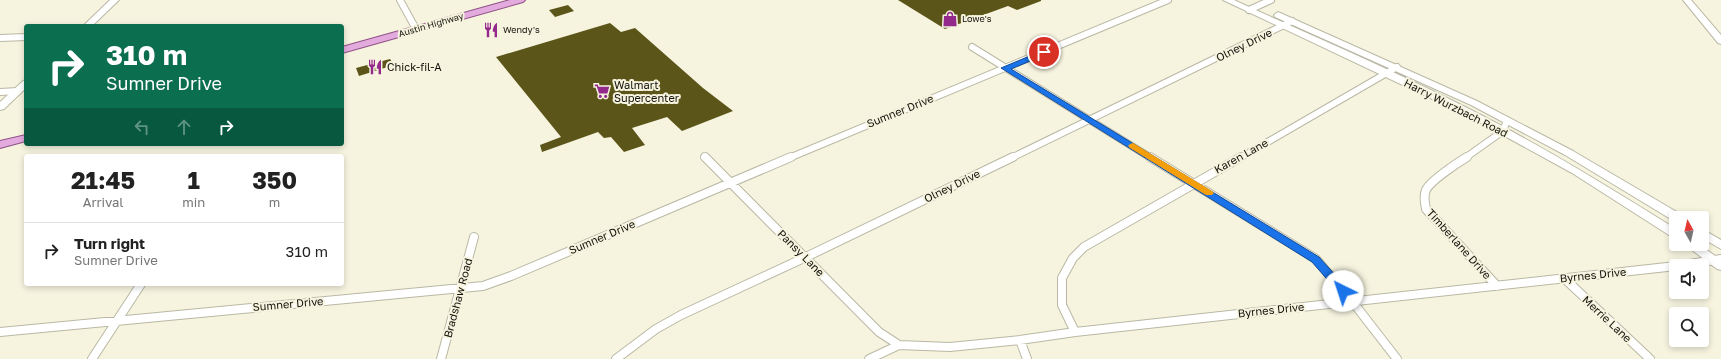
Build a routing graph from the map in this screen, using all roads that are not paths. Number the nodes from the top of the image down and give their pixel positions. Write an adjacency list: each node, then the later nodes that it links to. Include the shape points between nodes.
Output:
1 (115, 0): 13 (main road)
2 (400, 0): 14 (street)
3 (496, 0): 14 (main road, Austin Highway)
4 (520, 0): 14 (main road, Austin Highway)
5 (1168, 0): 22 (street, Sumner Drive)
6 (1226, 0): 11 (main road, Harry Wurzbach Road)
7 (1244, 0): 10 (main road, Harry Wurzbach Road)
8 (1271, 0): 10 (street)
9 (1687, 0): 17 (main road)
10 (1258, 6): 11 (street); 12 (main road, Harry Wurzbach Road)
11 (1249, 10): 12 (main road, Harry Wurzbach Road)
12 (1288, 23): 21 (main road, Harry Wurzbach Road); 23 (main road, Harry Wurzbach Road); 28 (street, Olney Drive)
13 (89, 24)
14 (414, 26): 18 (main road, Austin Highway); 20 (main road, Austin Highway)
15 (24, 37): 16 (street)
16 (0, 38)
17 (1721, 41)
18 (344, 43)
19 (972, 47): 22 (street)
20 (344, 49)
21 (1397, 67): 23 (street, Karen Lane); 29 (main road, Harry Wurzbach Road)
22 (1005, 68): 28 (street); 36 (street, Sumner Drive)
23 (1388, 74): 30 (main road, Harry Wurzbach Road); 37 (street, Karen Lane)
24 (24, 85): 25 (main road)
25 (18, 91): 26 (street); 27 (main road)
26 (0, 92)
27 (0, 107)
28 (1090, 119): 37 (street); 44 (street, Olney Drive)
29 (1507, 120): 30 (street, Timberlane Drive); 38 (main road, Harry Wurzbach Road, via 1569,153)
30 (1502, 131): 39 (main road, Harry Wurzbach Road, via 1576,171); 50 (street, Timberlane Drive, via 1445,172 1426,190 1424,196 1426,209 1434,219)
31 (24, 132): 32 (main road)
32 (0, 138)
33 (24, 139): 34 (main road)
34 (0, 146)
35 (705, 157): 36 (street, Pansy Lane)
36 (730, 182): 44 (street, Pansy Lane); 51 (street, Sumner Drive, via 506,278 483,286)
37 (1193, 183): 52 (street, via 1316,259); 55 (street, Karen Lane, via 1090,242 1073,258 1062,278 1062,305)
38 (1669, 213)
39 (1669, 230)
40 (474, 237): 51 (street, Bradshaw Road)
41 (1709, 237): 42 (main road)
42 (1721, 245)
43 (1701, 251): 45 (main road)
44 (806, 257): 57 (street, Pansy Lane, via 879,332); 60 (street, Olney Drive, via 681,315 656,329)
45 (1719, 262): 46 (street, Byrnes Drive)
46 (1709, 263)
47 (1669, 267): 48 (street, Byrnes Drive)
48 (1564, 279): 50 (street, Byrnes Drive); 64 (street, Merrie Lane)
49 (140, 286): 53 (street)
50 (1497, 286): 52 (street, Byrnes Drive)
51 (460, 288): 53 (street, Sumner Drive); 59 (street, Bradshaw Road)
52 (1352, 301): 55 (street, Byrnes Drive); 63 (street)
53 (118, 320): 54 (street, Sumner Drive); 58 (street)
54 (0, 332)
55 (1075, 332): 56 (street, Byrnes Drive)
56 (1020, 340): 57 (street, Byrnes Drive, via 950,347); 62 (street)
57 (900, 345): 61 (street, Byrnes Drive)
58 (92, 359)
59 (442, 359)
60 (616, 359)
61 (869, 359)
62 (1027, 359)
63 (1397, 359)
64 (1650, 359)

